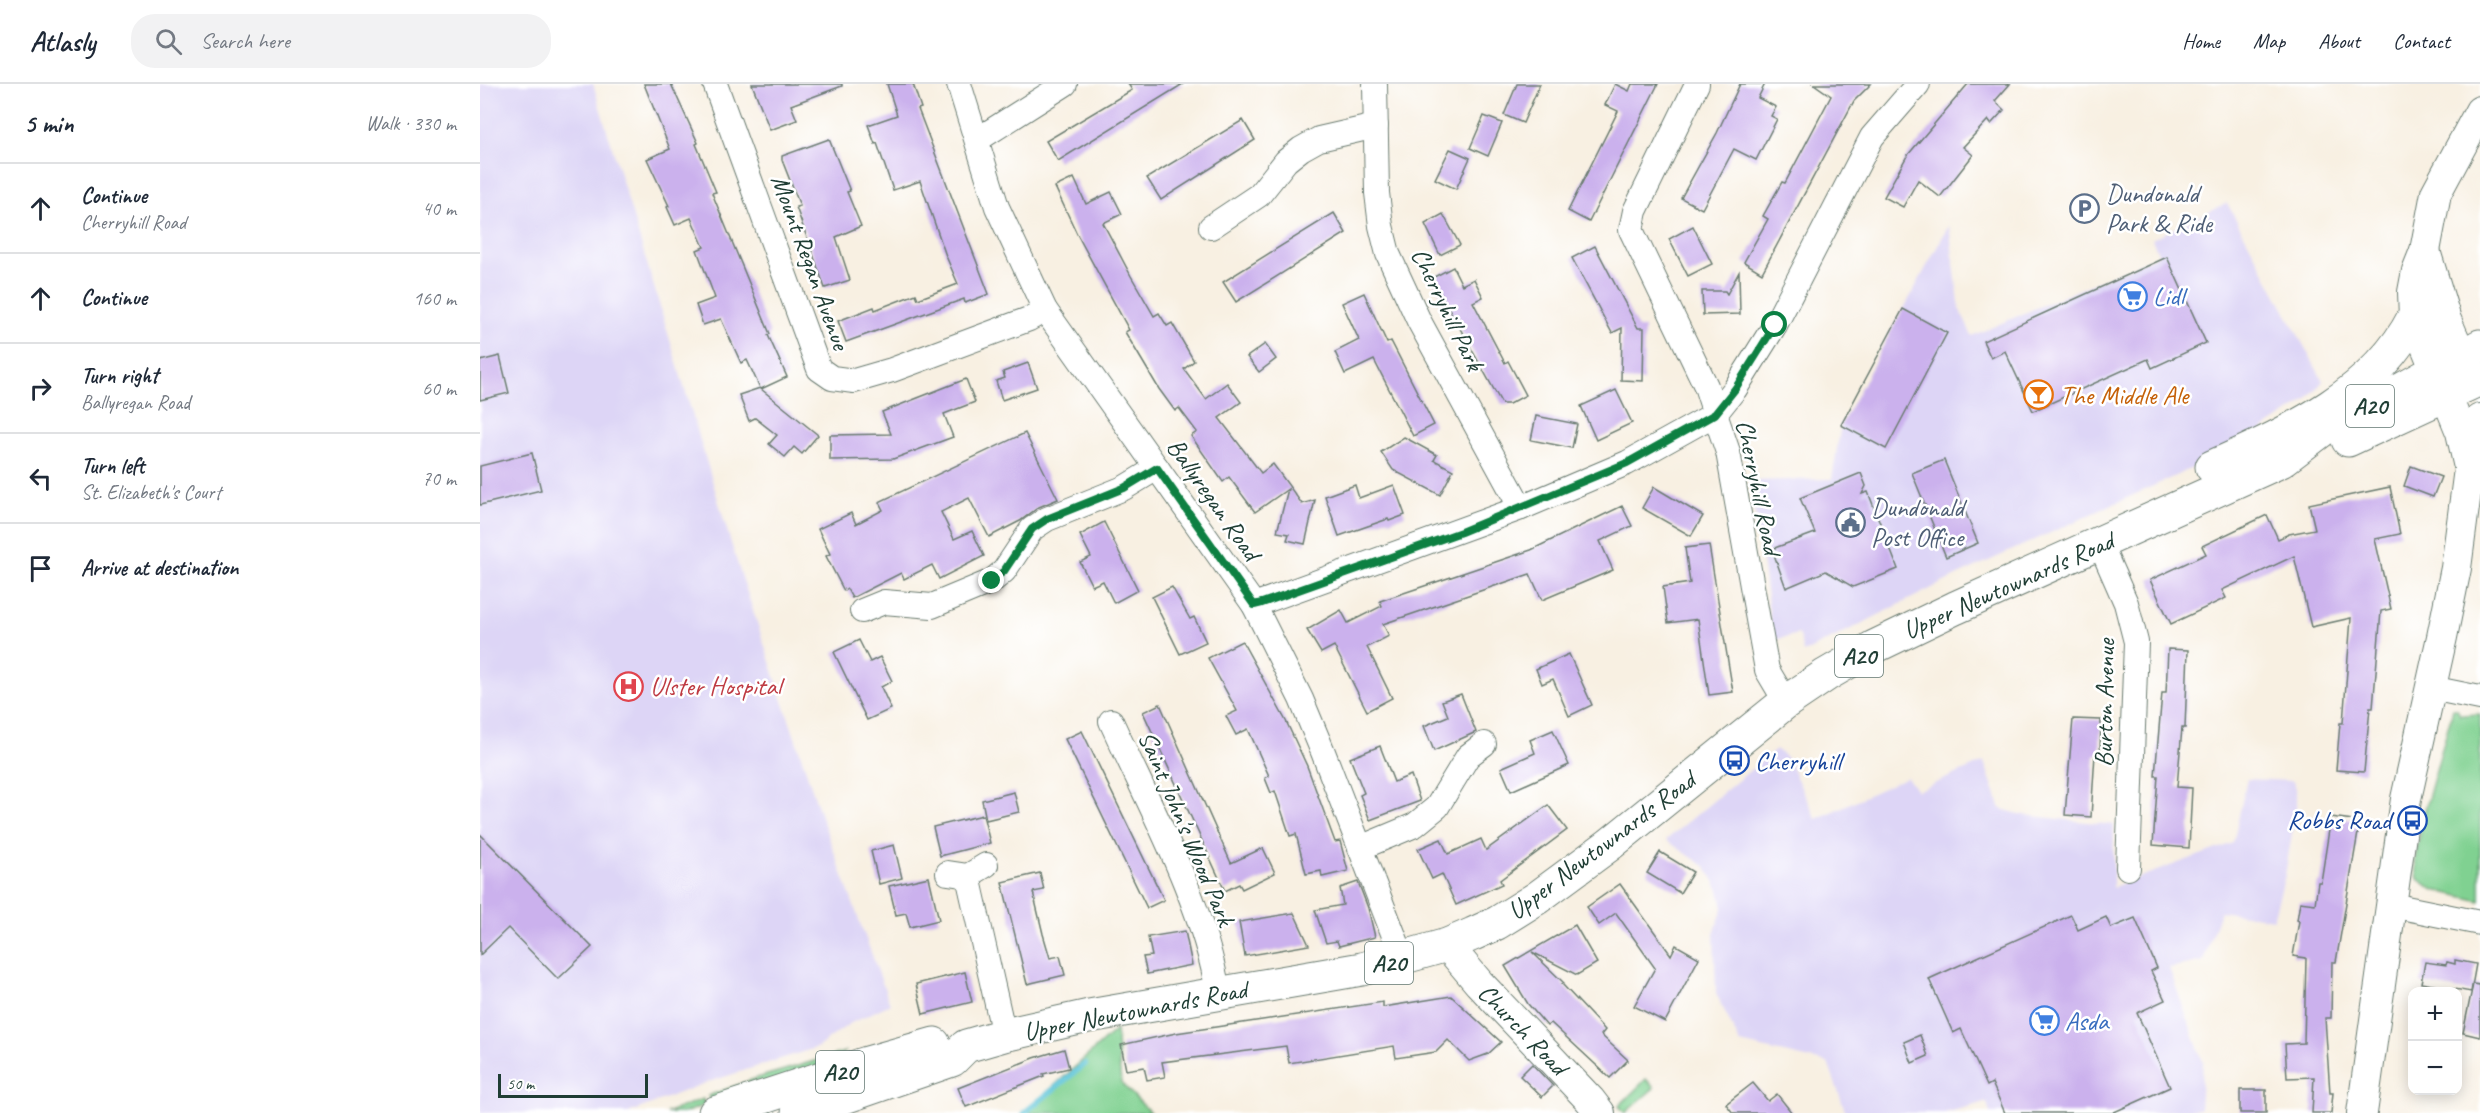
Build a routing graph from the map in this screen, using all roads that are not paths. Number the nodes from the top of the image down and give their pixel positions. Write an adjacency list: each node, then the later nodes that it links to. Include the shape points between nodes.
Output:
1 (715, 84): 12 (street, Mount Regan Avenue, via 819,369 832,378 854,381 892,370)
2 (959, 84): 9 (street, Ballyregan Road)
3 (1065, 84): 9 (street)
4 (1376, 84): 8 (street, Cherryhill Park)
5 (1697, 84): 15 (street, via 1635,211 1630,230 1706,386)
6 (1918, 84): 15 (street, Cherryhill Road, via 1872,137 1775,325)
7 (2480, 111): 11 (street, via 2433,205)
8 (1376, 126): 10 (street, via 1319,139 1301,149 1259,195); 19 (street, Cherryhill Park, via 1377,193 1388,255 1419,321)
9 (977, 140): 12 (street, Ballyregan Road, via 997,207)
10 (1211, 227)
11 (2425, 251): 13 (street, via 2414,285); 14 (street)
12 (1046, 310): 17 (street, Ballyregan Road)
13 (2414, 317): 14 (street); 20 (highway, via 2389,353 2348,395 2287,432 2164,489)
14 (2465, 377): 18 (street, via 2461,432); 20 (highway, Upper Newtownards Road / A20, via 2322,430 2281,461)
15 (1715, 414): 19 (street, via 1627,463); 26 (street, Cherryhill Road, via 1728,452 1767,670)
16 (2480, 419): 18 (street)
17 (1157, 468): 22 (street, Ballyregan Road); 23 (street, via 1124,488 1047,519 1032,529 1004,571 992,581 932,606 884,602)
18 (2469, 469): 24 (street, via 2456,568)
19 (1521, 508): 22 (street)
20 (2140, 524): 21 (highway, Upper Newtownards Road / A20)
21 (2100, 544): 26 (highway, Upper Newtownards Road / A20, via 1900,634); 30 (street, Burton Avenue, via 2126,603 2136,642)
22 (1254, 605): 29 (street, Ballyregan Road, via 1301,699)
23 (862, 611)
24 (2431, 688): 25 (street); 32 (street, via 2406,799)
25 (2480, 698)
26 (1786, 702): 34 (highway, Upper Newtownards Road / A20, via 1625,833 1537,898 1497,923)
27 (1111, 722): 36 (street, Saint John's Wood Park, via 1191,899)
28 (1484, 744): 29 (street, via 1468,756 1437,807 1415,825)
29 (1360, 848): 35 (street, Ballyregan Road)
30 (2128, 868)
31 (967, 871): 37 (street)
32 (2391, 905): 33 (street); 42 (street)
33 (2480, 923)
34 (1446, 945): 35 (highway, Upper Newtownards Road / A20); 41 (street, Church Road)
35 (1403, 959): 36 (highway, Upper Newtownards Road / A20, via 1350,972)
36 (1218, 992): 37 (highway, Upper Newtownards Road / A20)
37 (1004, 1035): 38 (highway, Upper Newtownards Road / A20)
38 (966, 1046): 39 (highway, Upper Newtownards Road / A20, via 945,1042 867,1063); 40 (highway, Upper Newtownards Road / A20, via 952,1060)
39 (716, 1113)
40 (798, 1113)
41 (1600, 1113)
42 (2362, 1113)

